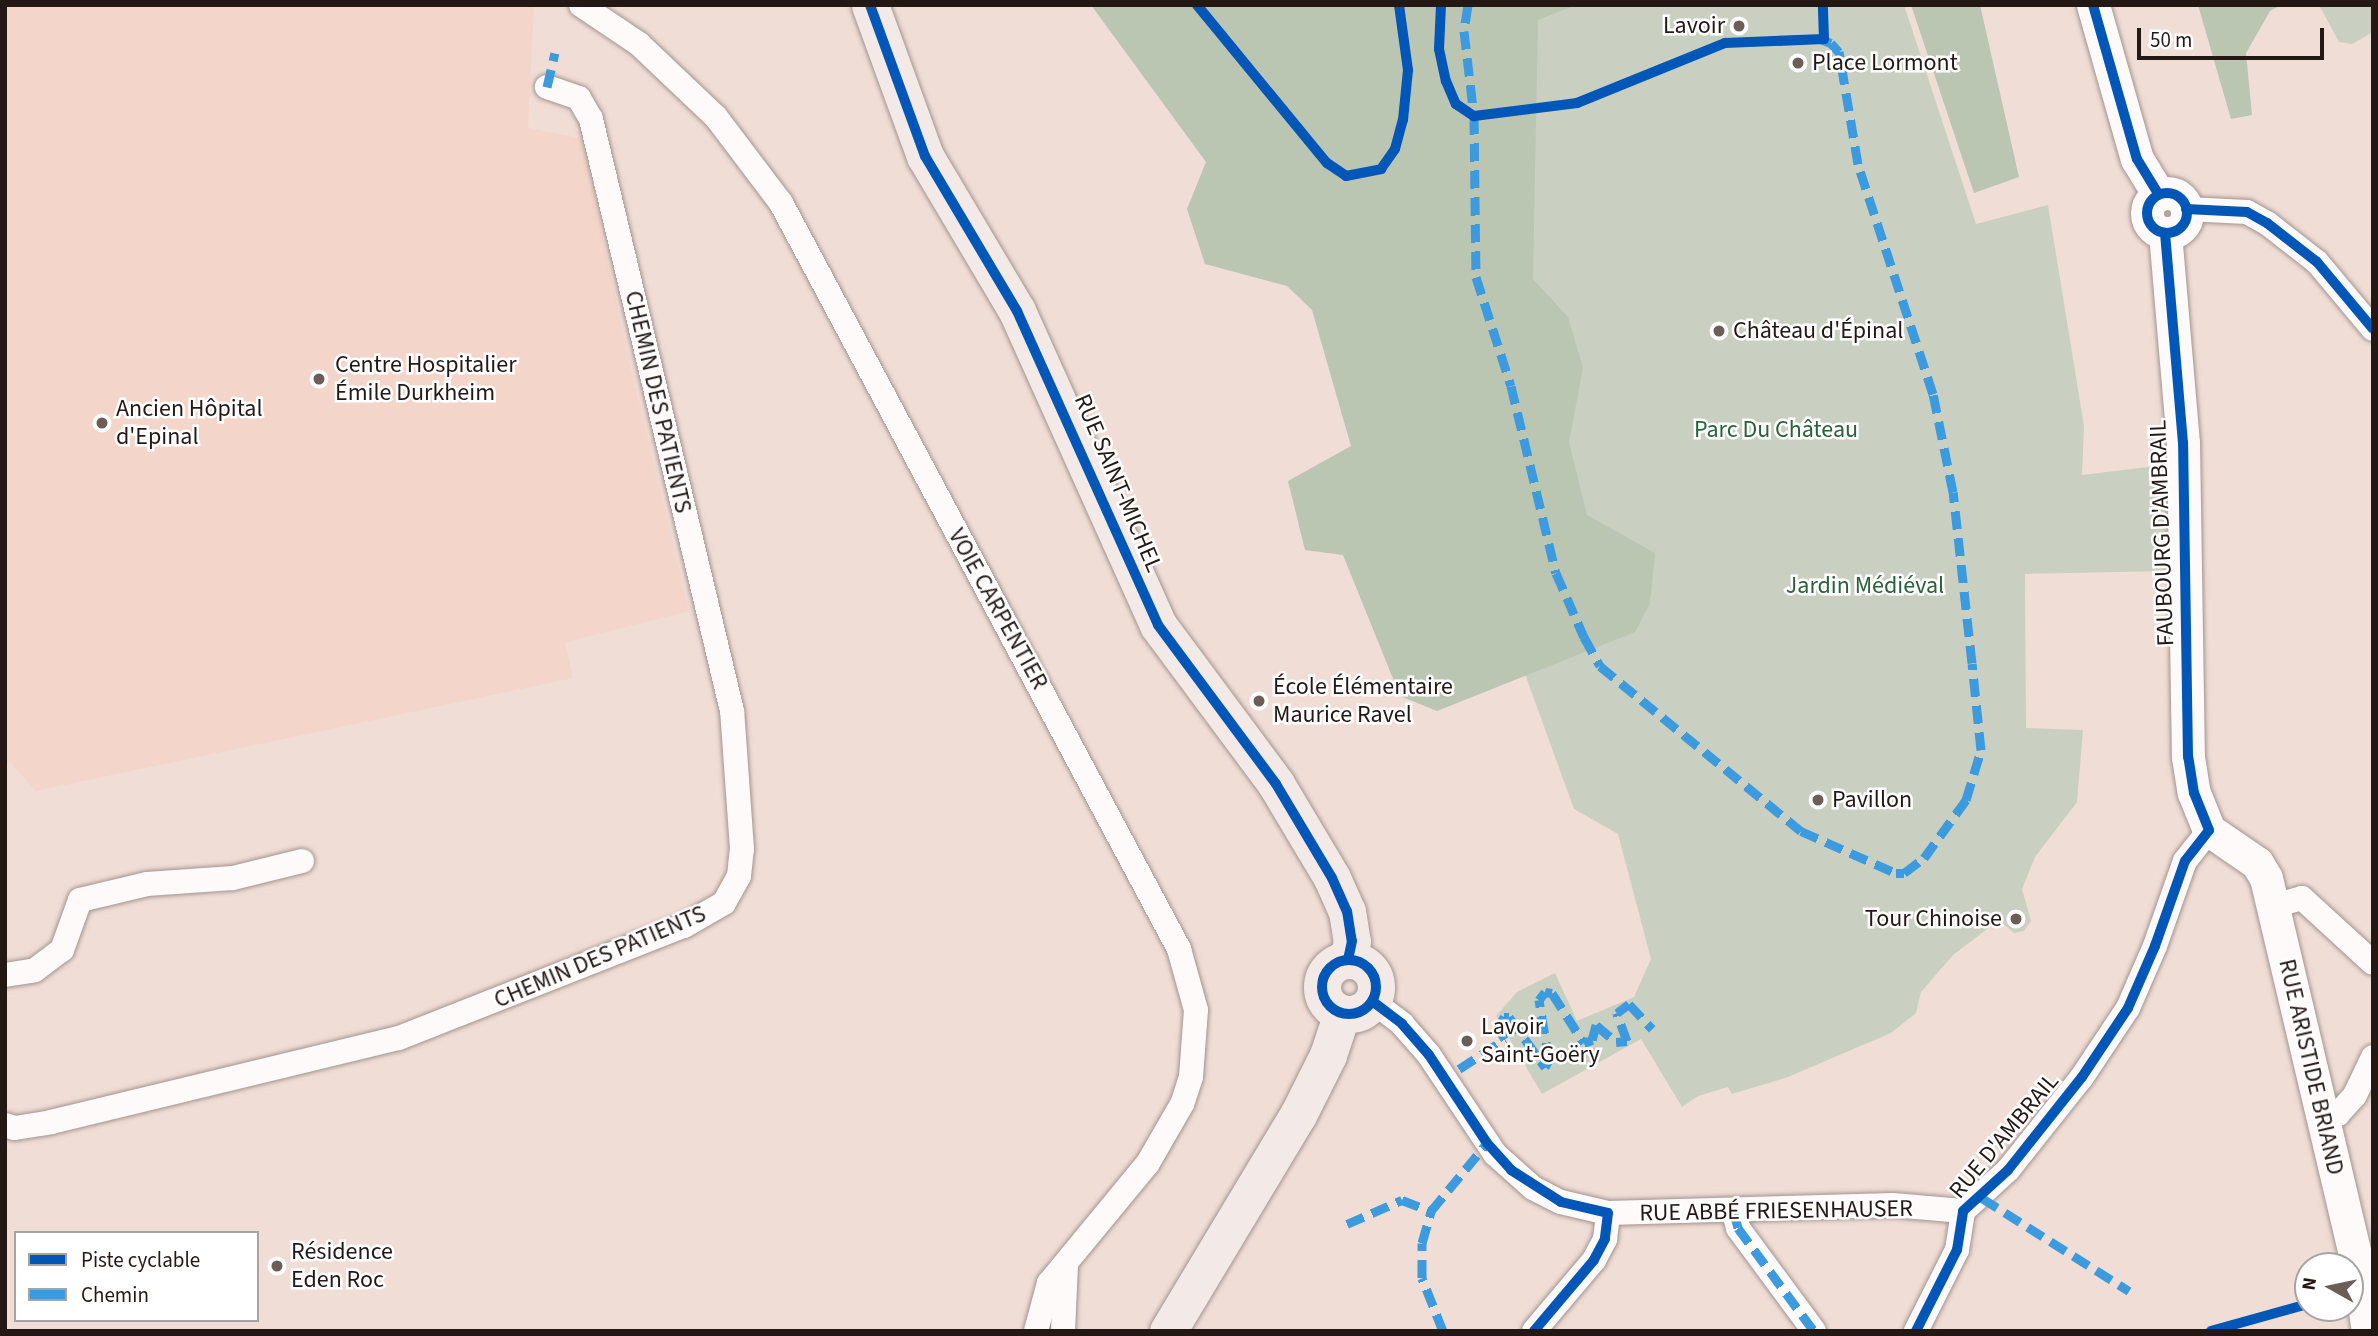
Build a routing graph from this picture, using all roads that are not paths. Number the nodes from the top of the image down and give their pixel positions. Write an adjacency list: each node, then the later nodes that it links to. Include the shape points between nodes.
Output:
1 (581, 5): 19 (street, VOIE CARPENTIER, via 639,44 716,117 781,203 1179,949 1196,1010 1191,1077 1168,1135)
2 (870, 5): 12 (main road, RUE SAINT-MICHEL, via 925,156 1017,311 1158,625 1276,784 1332,878 1347,911 1352,941 1348,960 1330,967 1322,985 1324,997)
3 (2093, 5): 5 (main road, FAUBOURG D'AMBRAIL, via 2137,159)
4 (547, 87): 15 (street, CHEMIN DES PATIENTS, via 579,98 594,132 732,711 742,849 739,876 724,903 684,926 400,1038 51,1122 15,1128)
5 (2170, 212): 6 (street, via 2247,212 2267,223 2317,262); 7 (main road, FAUBOURG D'AMBRAIL, via 2183,443 2188,757 2194,793)
6 (2373, 329)
7 (2209, 830): 9 (main road, RUE ARISTIDE BRIAND, via 2257,863); 17 (street, RUE D'AMBRAIL, via 2185,861 2128,1008 2008,1170)
8 (302, 861): 11 (street, via 233,878 147,884 80,900 62,950 35,970)
9 (2274, 906): 10 (street, via 2302,898); 14 (main road, RUE ARISTIDE BRIAND)
10 (2373, 963)
11 (5, 975)
12 (1357, 1007): 18 (street, RUE ABBÉ FRIESENHAUSER, via 1402,1024 1429,1055 1487,1143 1533,1188 1561,1202); 23 (main road)
13 (2373, 1057): 14 (street, via 2355,1096 2339,1114)
14 (2322, 1119): 20 (main road, RUE ARISTIDE BRIAND)
15 (5, 1125)
16 (1733, 1210): 17 (street, RUE ABBÉ FRIESENHAUSER, via 1893,1205); 18 (street, RUE ABBÉ FRIESENHAUSER); 25 (street, via 1738,1228)
17 (1963, 1212): 26 (street, RUE D'AMBRAIL, via 1957,1250)
18 (1608, 1213): 24 (street, via 1605,1239 1594,1260)
19 (1066, 1265): 21 (street, VOIE CARPENTIER, via 1049,1283); 22 (street)
20 (2369, 1315)
21 (1037, 1331)
22 (1063, 1331)
23 (1168, 1331)
24 (1534, 1331)
25 (1814, 1331)
26 (1916, 1331)

